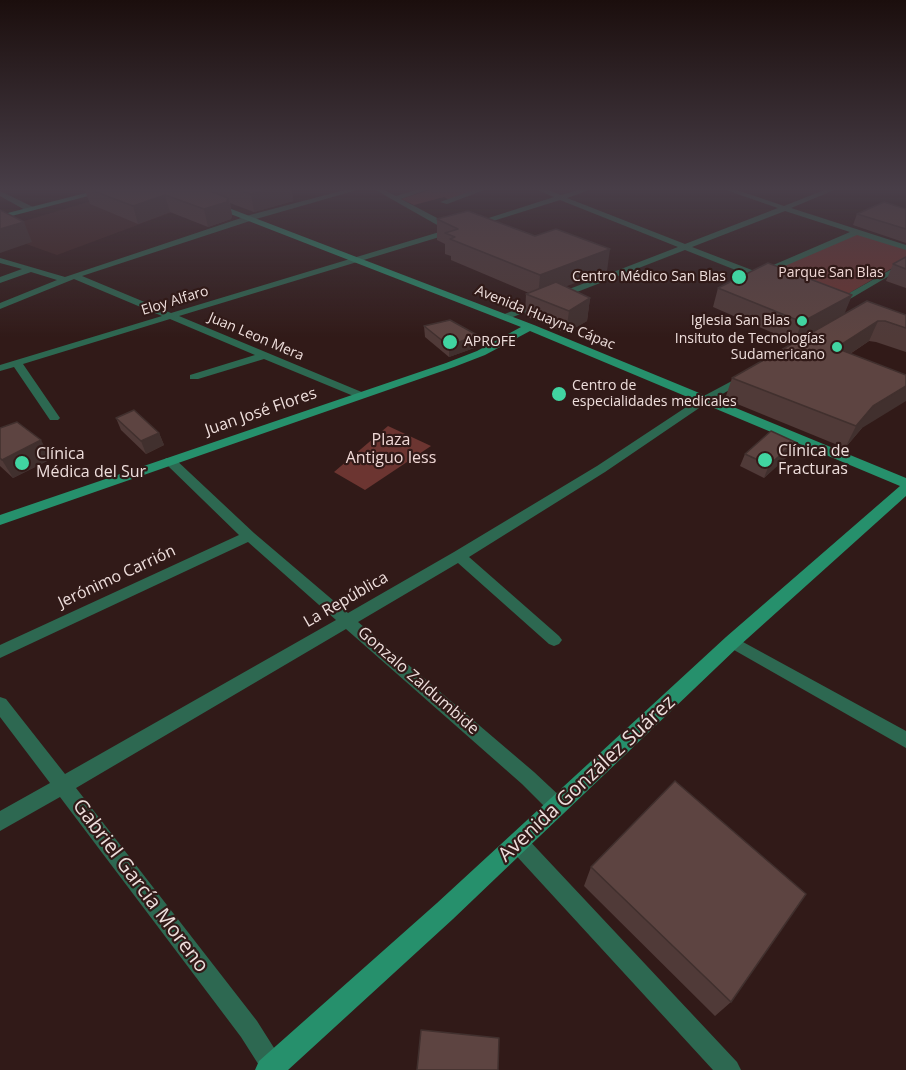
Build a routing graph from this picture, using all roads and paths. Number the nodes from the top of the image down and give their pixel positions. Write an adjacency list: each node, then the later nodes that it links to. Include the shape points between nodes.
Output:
1 (189, 238): 15 (street)
2 (305, 238): 10 (street, Avenida Huayna Cápac)
3 (427, 238): 10 (street, Eloy Alfaro)
4 (663, 238): 8 (street)
5 (706, 238): 8 (street)
6 (843, 238): 14 (street)
7 (875, 238): 9 (street)
8 (684, 246): 14 (street); 24 (street)
9 (906, 248)
10 (357, 259): 23 (street, Eloy Alfaro); 24 (street, Avenida Huayna Cápac)
11 (0, 260): 13 (street)
12 (906, 262): 20 (street)
13 (29, 270): 16 (street); 17 (street)
14 (757, 275): 18 (street)
15 (74, 276): 16 (street); 23 (street, Juan Leon Mera)
16 (63, 279): 21 (street)
17 (0, 280)
18 (773, 282)
19 (822, 301): 20 (street)
20 (833, 305): 22 (street)
21 (0, 306)
22 (849, 311)
23 (171, 316): 26 (street, Juan Leon Mera); 27 (street, Eloy Alfaro)
24 (505, 317): 25 (street, Avenida Huayna Cápac)
25 (530, 327): 31 (street, Juan José Flores, via 482,353); 32 (street, Avenida Huayna Cápac)
26 (263, 356): 30 (street); 31 (street, Juan Leon Mera)
27 (17, 363): 28 (street, Eloy Alfaro); 33 (street)
28 (0, 368)
29 (756, 371): 32 (street, La República)
30 (194, 377)
31 (360, 395): 34 (street, Juan José Flores)
32 (704, 400): 35 (street, Avenida Huayna Cápac); 39 (street, La República, via 602,469)
33 (54, 418)
34 (170, 462): 37 (street, Juan José Flores); 38 (street, Gonzalo Zaldumbide)
35 (906, 483)
36 (906, 488): 42 (street, Avenida González Suárez)
37 (0, 520)
38 (249, 536): 40 (street, Gonzalo Zaldumbide); 43 (street, Jerónimo Carrión)
39 (459, 556): 40 (street, La República); 41 (street)
40 (348, 620): 46 (street, La República); 47 (street, Gonzalo Zaldumbide)
41 (554, 640)
42 (732, 642): 45 (street); 47 (street, Avenida González Suárez)
43 (0, 652)
44 (0, 704): 46 (street, Gabriel García Moreno)
45 (906, 740)
46 (64, 785): 48 (street, La República); 50 (street, Gabriel García Moreno, via 249,1029)
47 (557, 806): 49 (street, Avenida González Suárez)
48 (0, 822)
49 (518, 843): 50 (street, Avenida González Suárez); 51 (street)
50 (273, 1068)
51 (729, 1070)

